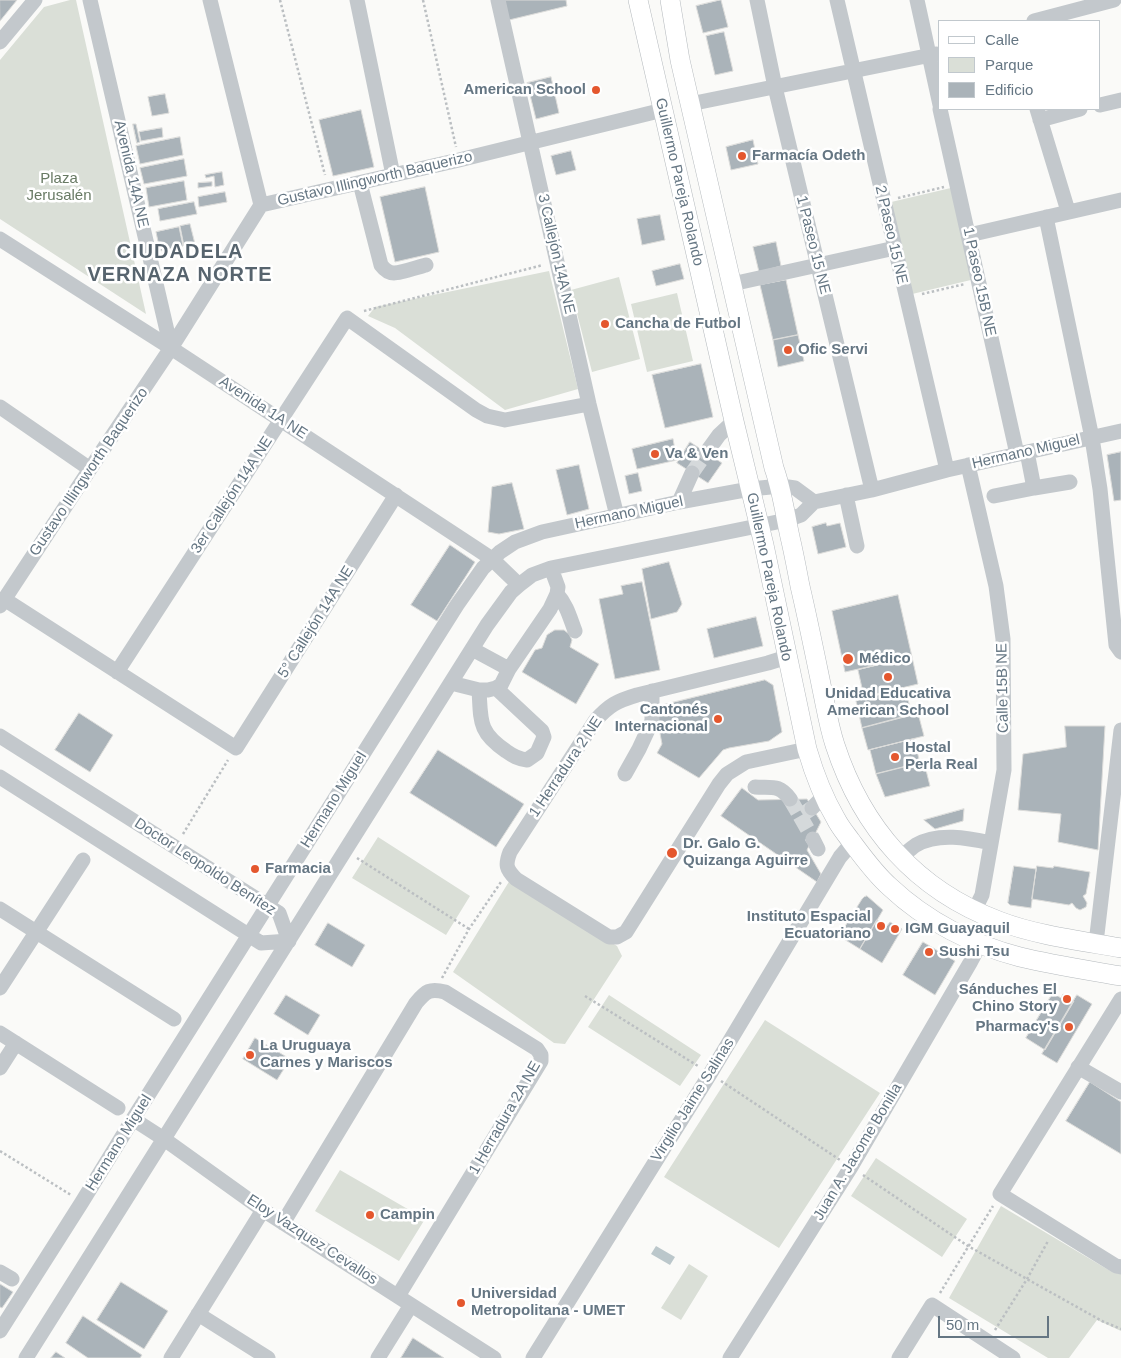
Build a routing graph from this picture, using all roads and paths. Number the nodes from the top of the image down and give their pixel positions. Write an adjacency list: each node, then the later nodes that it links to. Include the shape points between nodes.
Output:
1 (35, 0): 17 (street)
2 (90, 0): 52 (street, Avenida 14A NE)
3 (210, 0): 39 (street)
4 (280, 0): 36 (path)
5 (357, 0): 33 (street)
6 (423, 0): 32 (path)
7 (498, 0): 31 (street, 3 Callejón 14A NE)
8 (626, 0): 20 (main road)
9 (638, 0): 20 (main road, Guillermo Pareja Rolando)
10 (659, 0): 19 (main road)
11 (670, 0): 19 (main road)
12 (757, 0): 22 (street, 1 Paseo 15 NE)
13 (837, 0): 21 (street, 2 Paseo 15 NE)
14 (916, 0): 18 (street, 1 Paseo 15B NE)
15 (1114, 0): 16 (street)
16 (1038, 20)
17 (0, 42)
18 (932, 55): 21 (street); 23 (street, 1 Paseo 15B NE)
19 (680, 60): 25 (main road, Guillermo Pareja Rolando)
20 (653, 66): 27 (main road, Guillermo Pareja Rolando)
21 (853, 71): 22 (street); 38 (street, 2 Paseo 15 NE)
22 (775, 87): 25 (street); 47 (street, 1 Paseo 15 NE)
23 (938, 94)
24 (1121, 100): 26 (street)
25 (690, 104): 49 (main road, Guillermo Pareja Rolando)
26 (1101, 105)
27 (663, 110): 31 (street, Gustavo Illingworth Baquerizo); 56 (main road, Guillermo Pareja Rolando)
28 (941, 110): 35 (street, 1 Paseo 15B NE)
29 (1072, 110): 30 (street)
30 (1039, 114): 40 (street)
31 (530, 143): 32 (street, Gustavo Illingworth Baquerizo); 45 (street, 3 Callejón 14A NE)
32 (459, 160): 33 (street, Gustavo Illingworth Baquerizo)
33 (393, 174): 34 (street, Gustavo Illingworth Baquerizo)
34 (360, 183): 36 (street, Gustavo Illingworth Baquerizo); 46 (street, via 383,268 393,274)
35 (957, 184): 38 (path); 42 (street, 1 Paseo 15B NE)
36 (328, 190): 39 (street, Gustavo Illingworth Baquerizo)
37 (1121, 200): 40 (street)
38 (884, 201): 44 (street, 2 Paseo 15 NE)
39 (262, 205): 52 (street, Gustavo Illingworth Baquerizo)
40 (1068, 211): 41 (street)
41 (1046, 217): 42 (street); 58 (street)
42 (968, 236): 48 (street, 1 Paseo 15B NE)
43 (0, 239): 52 (street, Avenida 1A NE)
44 (894, 248): 47 (street); 50 (street, 2 Paseo 15 NE)
45 (557, 261): 51 (path); 53 (street, 3 Callejón 14A NE)
46 (426, 265)
47 (818, 266): 49 (street); 69 (street, 1 Paseo 15 NE)
48 (978, 281): 50 (path); 60 (street, 1 Paseo 15B NE)
49 (732, 284): 66 (main road, Guillermo Pareja Rolando, via 774,468)
50 (906, 298): 63 (street, 2 Paseo 15 NE)
51 (347, 318): 53 (street, via 487,416 505,420); 55 (street, 3er Callejón 14A NE)
52 (171, 348): 55 (street, Avenida 1A NE); 62 (street, Gustavo Illingworth Baquerizo)
53 (589, 404): 75 (street, 3 Callejón 14A NE)
54 (0, 407): 62 (street)
55 (281, 420): 70 (street, Avenida 1A NE); 89 (street, 3er Callejón 14A NE)
56 (734, 422): 59 (street); 68 (main road, Guillermo Pareja Rolando)
57 (1121, 431): 58 (street, Hermano Miguel)
58 (1092, 438): 60 (street, Hermano Miguel); 86 (street, via 1116,645)
59 (706, 453)
60 (1022, 453): 61 (street, Hermano Miguel); 67 (street, 1 Paseo 15B NE)
61 (968, 465): 63 (street, Hermano Miguel); 102 (street, Calle 15B NE, via 996,586 1002,639 1004,770)
62 (90, 469): 83 (street, Gustavo Illingworth Baquerizo)
63 (947, 470): 69 (street, Hermano Miguel)
64 (692, 473): 73 (street)
65 (1070, 482): 67 (street)
66 (781, 486): 68 (street, Hermano Miguel); 74 (street, Hermano Miguel, via 795,488); 76 (main road, Guillermo Pareja Rolando)
67 (1034, 488): 72 (street)
68 (750, 489): 73 (street, Hermano Miguel); 77 (main road, Guillermo Pareja Rolando)
69 (872, 490): 71 (street, Hermano Miguel)
70 (396, 495): 79 (street, Avenida 1A NE); 96 (street, 5° Callejón 14A NE)
71 (846, 495): 74 (street, Hermano Miguel); 78 (street)
72 (994, 496)
73 (679, 502): 79 (street, Hermano Miguel, via 542,532 515,542)
74 (814, 502): 76 (street, Hermano Miguel, via 801,515)
75 (615, 508)
76 (787, 520): 77 (street, Hermano Miguel); 106 (main road, Guillermo Pareja Rolando, via 834,742 860,806)
77 (759, 525): 80 (street, Hermano Miguel); 87 (main road, Guillermo Pareja Rolando)
78 (857, 546)
79 (492, 559): 81 (street, Avenida 1A NE); 109 (street, Hermano Miguel, via 456,604)
80 (551, 568): 81 (street, Hermano Miguel); 82 (street, via 558,587)
81 (520, 584): 85 (street, Hermano Miguel)
82 (557, 594): 84 (street); 88 (street)
83 (2, 603): 89 (street)
84 (575, 631)
85 (472, 649): 88 (street); 90 (street, Hermano Miguel)
86 (1121, 652)
87 (787, 657): 93 (street, 1 Herradura 2 NE); 97 (main road, Guillermo Pareja Rolando)
88 (509, 669): 91 (street)
89 (117, 672): 96 (street)
90 (451, 683): 92 (street); 105 (street, Hermano Miguel)
91 (496, 688): 92 (street); 92 (street, via 542,731 544,737 537,753 527,760 518,759 494,742 484,730)
92 (479, 690)
93 (652, 691): 98 (street, via 652,720); 108 (street, 1 Herradura 2 NE, via 620,700 595,721 510,852 506,862)
94 (1121, 730): 116 (street)
95 (0, 736): 104 (street, Doctor Leopoldo Benítez)
96 (236, 748): 104 (path)
97 (807, 749): 103 (main road, Guillermo Pareja Rolando, via 815,774 818,802); 108 (street, via 746,762 727,774 626,932 617,937 609,937)
98 (625, 774)
99 (0, 777): 114 (street)
100 (755, 787): 101 (street, via 780,789)
101 (790, 800)
102 (991, 842): 106 (street, via 947,837 928,840); 111 (street, Calle 15B NE, via 982,895)
103 (852, 843): 117 (main road, Guillermo Pareja Rolando, via 890,888 935,921); 150 (street, Virgilio Jaime Salinas, via 840,857 710,1074)
104 (175, 847): 109 (street, Doctor Leopoldo Benítez)
105 (345, 851): 112 (path); 115 (street, Hermano Miguel)
106 (900, 858): 111 (main road, Guillermo Pareja Rolando, via 950,898)
107 (83, 860): 113 (street)
108 (508, 871): 112 (path)
109 (267, 906): 114 (street, Hermano Miguel); 115 (street, Doctor Leopoldo Benítez, via 279,913)
110 (0, 910): 113 (street)
111 (974, 911): 116 (main road, Guillermo Pareja Rolando, via 1027,930)
112 (470, 929): 121 (path)
113 (36, 932): 120 (street); 123 (street)
114 (249, 935): 115 (street, via 261,943); 130 (street, Hermano Miguel)
115 (289, 941): 131 (street, Hermano Miguel)
116 (1096, 943): 118 (main road, Guillermo Pareja Rolando)
117 (980, 944): 119 (main road, Guillermo Pareja Rolando, via 1019,957); 151 (street, Juan A. Jacome Bonilla, via 850,1167)
118 (1121, 948)
119 (1121, 976)
120 (0, 988)
121 (434, 990): 136 (street, via 425,993 416,1003); 139 (street, 1 Herradura 2A NE, via 445,992 537,1049 541,1061)
122 (1120, 1002): 126 (street)
123 (174, 1019)
124 (0, 1033): 125 (street)
125 (16, 1043): 127 (street); 129 (street)
126 (1078, 1067): 128 (street); 133 (street)
127 (0, 1068)
128 (1121, 1092)
129 (118, 1108)
130 (133, 1119): 131 (street, Eloy Vazquez Cevallos); 134 (street, Hermano Miguel)
131 (164, 1139): 135 (street, Eloy Vazquez Cevallos); 145 (street, Hermano Miguel)
132 (0, 1151): 134 (path)
133 (1000, 1194): 137 (street); 141 (path)
134 (82, 1202): 143 (street, Hermano Miguel)
135 (263, 1210): 136 (street, Eloy Vazquez Cevallos); 142 (street)
136 (283, 1223): 139 (street, Eloy Vazquez Cevallos)
137 (1055, 1228): 138 (street); 144 (path)
138 (1121, 1267)
139 (398, 1296): 140 (street, Eloy Vazquez Cevallos)
140 (411, 1305): 148 (street); 149 (street, Eloy Vazquez Cevallos)
141 (932, 1305): 144 (street); 152 (street)
142 (198, 1314): 146 (street); 147 (street)
143 (0, 1331)
144 (988, 1342): 153 (street)
145 (26, 1358)
146 (171, 1358)
147 (268, 1358)
148 (378, 1358)
149 (494, 1358)
150 (533, 1358)
151 (730, 1358)
152 (899, 1358)
153 (1013, 1358)

